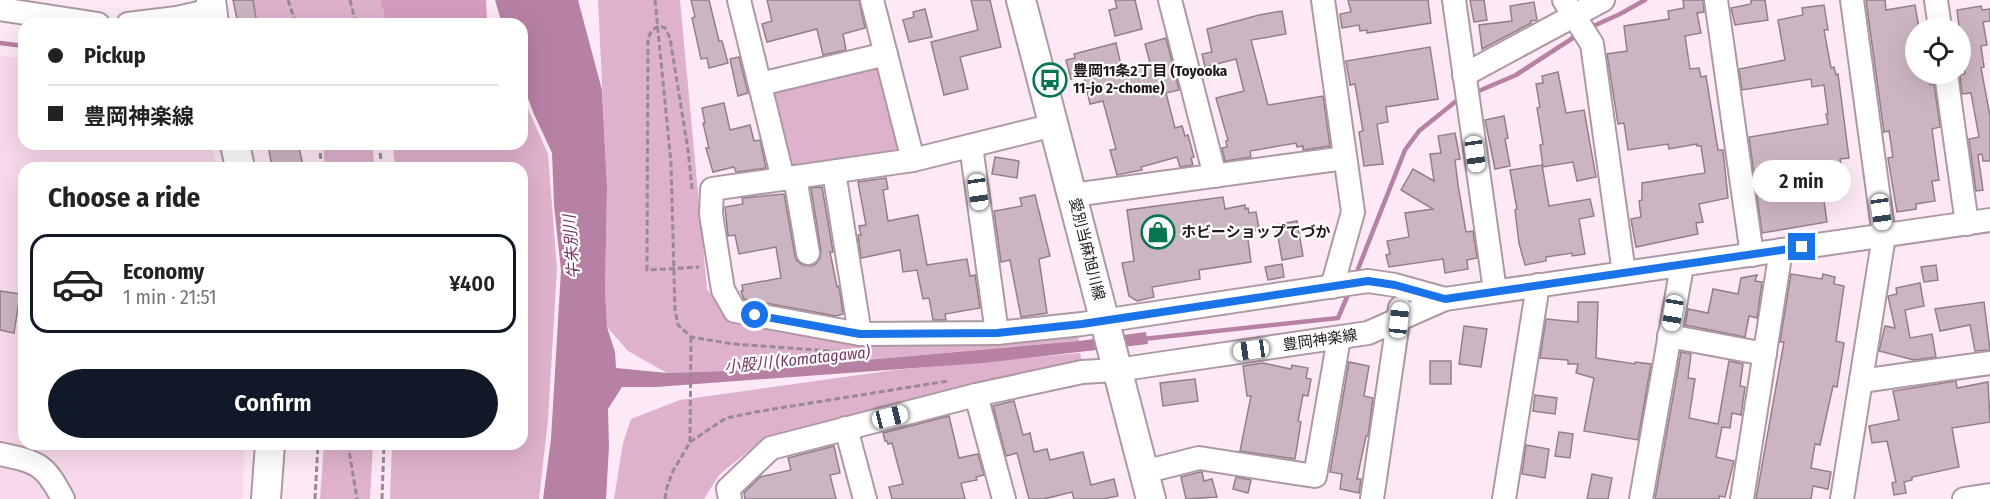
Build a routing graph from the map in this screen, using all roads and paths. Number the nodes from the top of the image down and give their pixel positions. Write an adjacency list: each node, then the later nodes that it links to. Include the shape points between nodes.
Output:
1 (288, 0): 19 (path)
2 (350, 0): 20 (path)
3 (655, 0): 22 (path)
4 (739, 0): 24 (street)
5 (872, 0): 23 (street)
6 (1021, 0): 27 (main road, 愛別当麻旭川線)
7 (1170, 0): 32 (street)
8 (1323, 0): 29 (street)
9 (1454, 0): 26 (street)
10 (1603, 0): 16 (street)
11 (1716, 0): 41 (street)
12 (1852, 0): 38 (street)
13 (1936, 0): 21 (street)
14 (0, 9): 17 (street)
15 (212, 11): 18 (street)
16 (1572, 12): 26 (street); 45 (street, via 1592,44)
17 (54, 18)
18 (177, 18)
19 (294, 18)
20 (354, 18)
21 (1939, 18)
22 (659, 26): 35 (path, via 665,28 670,38); 44 (path, via 670,163); 44 (path, via 648,38 647,270)
23 (886, 54): 24 (street); 30 (street)
24 (760, 84): 33 (street)
25 (1947, 84): 37 (street)
26 (1466, 90): 49 (street)
27 (1054, 125): 28 (street); 34 (main road, 愛別当麻旭川線)
28 (971, 146): 30 (street); 53 (street)
29 (1345, 158): 32 (street); 48 (street, via 1353,212)
30 (913, 160): 31 (street)
31 (834, 172): 33 (street); 54 (street)
32 (1215, 176): 34 (street)
33 (789, 178): 40 (street); 42 (street, via 712,189)
34 (1073, 195): 52 (main road, 愛別当麻旭川線)
35 (692, 196)
36 (1990, 220): 37 (street, 豊岡神楽線)
37 (1967, 224): 38 (street, 豊岡神楽線)
38 (1884, 236): 39 (street, 豊岡神楽線); 62 (street)
39 (1781, 250): 41 (street, 豊岡神楽線); 59 (street)
40 (808, 254)
41 (1752, 255): 43 (street, 豊岡神楽線)
42 (709, 266): 44 (path); 54 (street, 豊岡神楽線, via 735,311)
43 (1682, 266): 45 (street, 豊岡神楽線); 55 (street)
44 (673, 269): 56 (path, via 675,318)
45 (1624, 273): 47 (street, 豊岡神楽線)
46 (1395, 285): 48 (street, 豊岡神楽線, via 1368,281); 50 (street, 豊岡神楽線); 51 (street)
47 (1538, 285): 49 (street, 豊岡神楽線); 85 (street)
48 (1339, 286): 52 (street, 豊岡神楽線)
49 (1495, 291): 50 (street, 豊岡神楽線)
50 (1445, 299): 51 (street, 豊岡神楽線)
51 (1399, 320): 57 (street, 豊岡神楽線, via 1368,333); 84 (street)
52 (1106, 325): 53 (street, 豊岡神楽線); 61 (main road, 愛別当麻旭川線)
53 (997, 333): 54 (street, 豊岡神楽線)
54 (860, 334)
55 (1670, 336): 59 (street); 86 (street)
56 (692, 337): 58 (path); 66 (path)
57 (1339, 338): 61 (street, 豊岡神楽線); 72 (street, via 1315,476 1199,458)
58 (846, 352)
59 (1765, 354): 87 (street)
60 (1990, 363): 62 (street)
61 (1115, 364): 64 (street, 豊岡神楽線); 72 (main road, 愛別当麻旭川線)
62 (1861, 381): 88 (street)
63 (945, 382): 66 (path, via 726,418)
64 (976, 395): 65 (street, 豊岡神楽線); 82 (street)
65 (846, 428): 80 (street, 豊岡神楽線, via 771,448 728,489); 81 (street)
66 (690, 442): 79 (path, via 673,471)
67 (270, 450): 75 (main road)
68 (318, 450): 76 (path)
69 (349, 450): 77 (path)
70 (384, 450): 78 (path)
71 (0, 454): 74 (street, via 28,460 50,474)
72 (1144, 472): 83 (main road, 愛別当麻旭川線)
73 (1990, 495): 89 (street)
74 (63, 499)
75 (266, 499)
76 (315, 499)
77 (357, 499)
78 (382, 499)
79 (665, 499)
80 (730, 499)
81 (865, 499)
82 (1004, 499)
83 (1151, 499)
84 (1372, 499)
85 (1504, 499)
86 (1641, 499)
87 (1742, 499)
88 (1842, 499)
89 (1967, 499)

